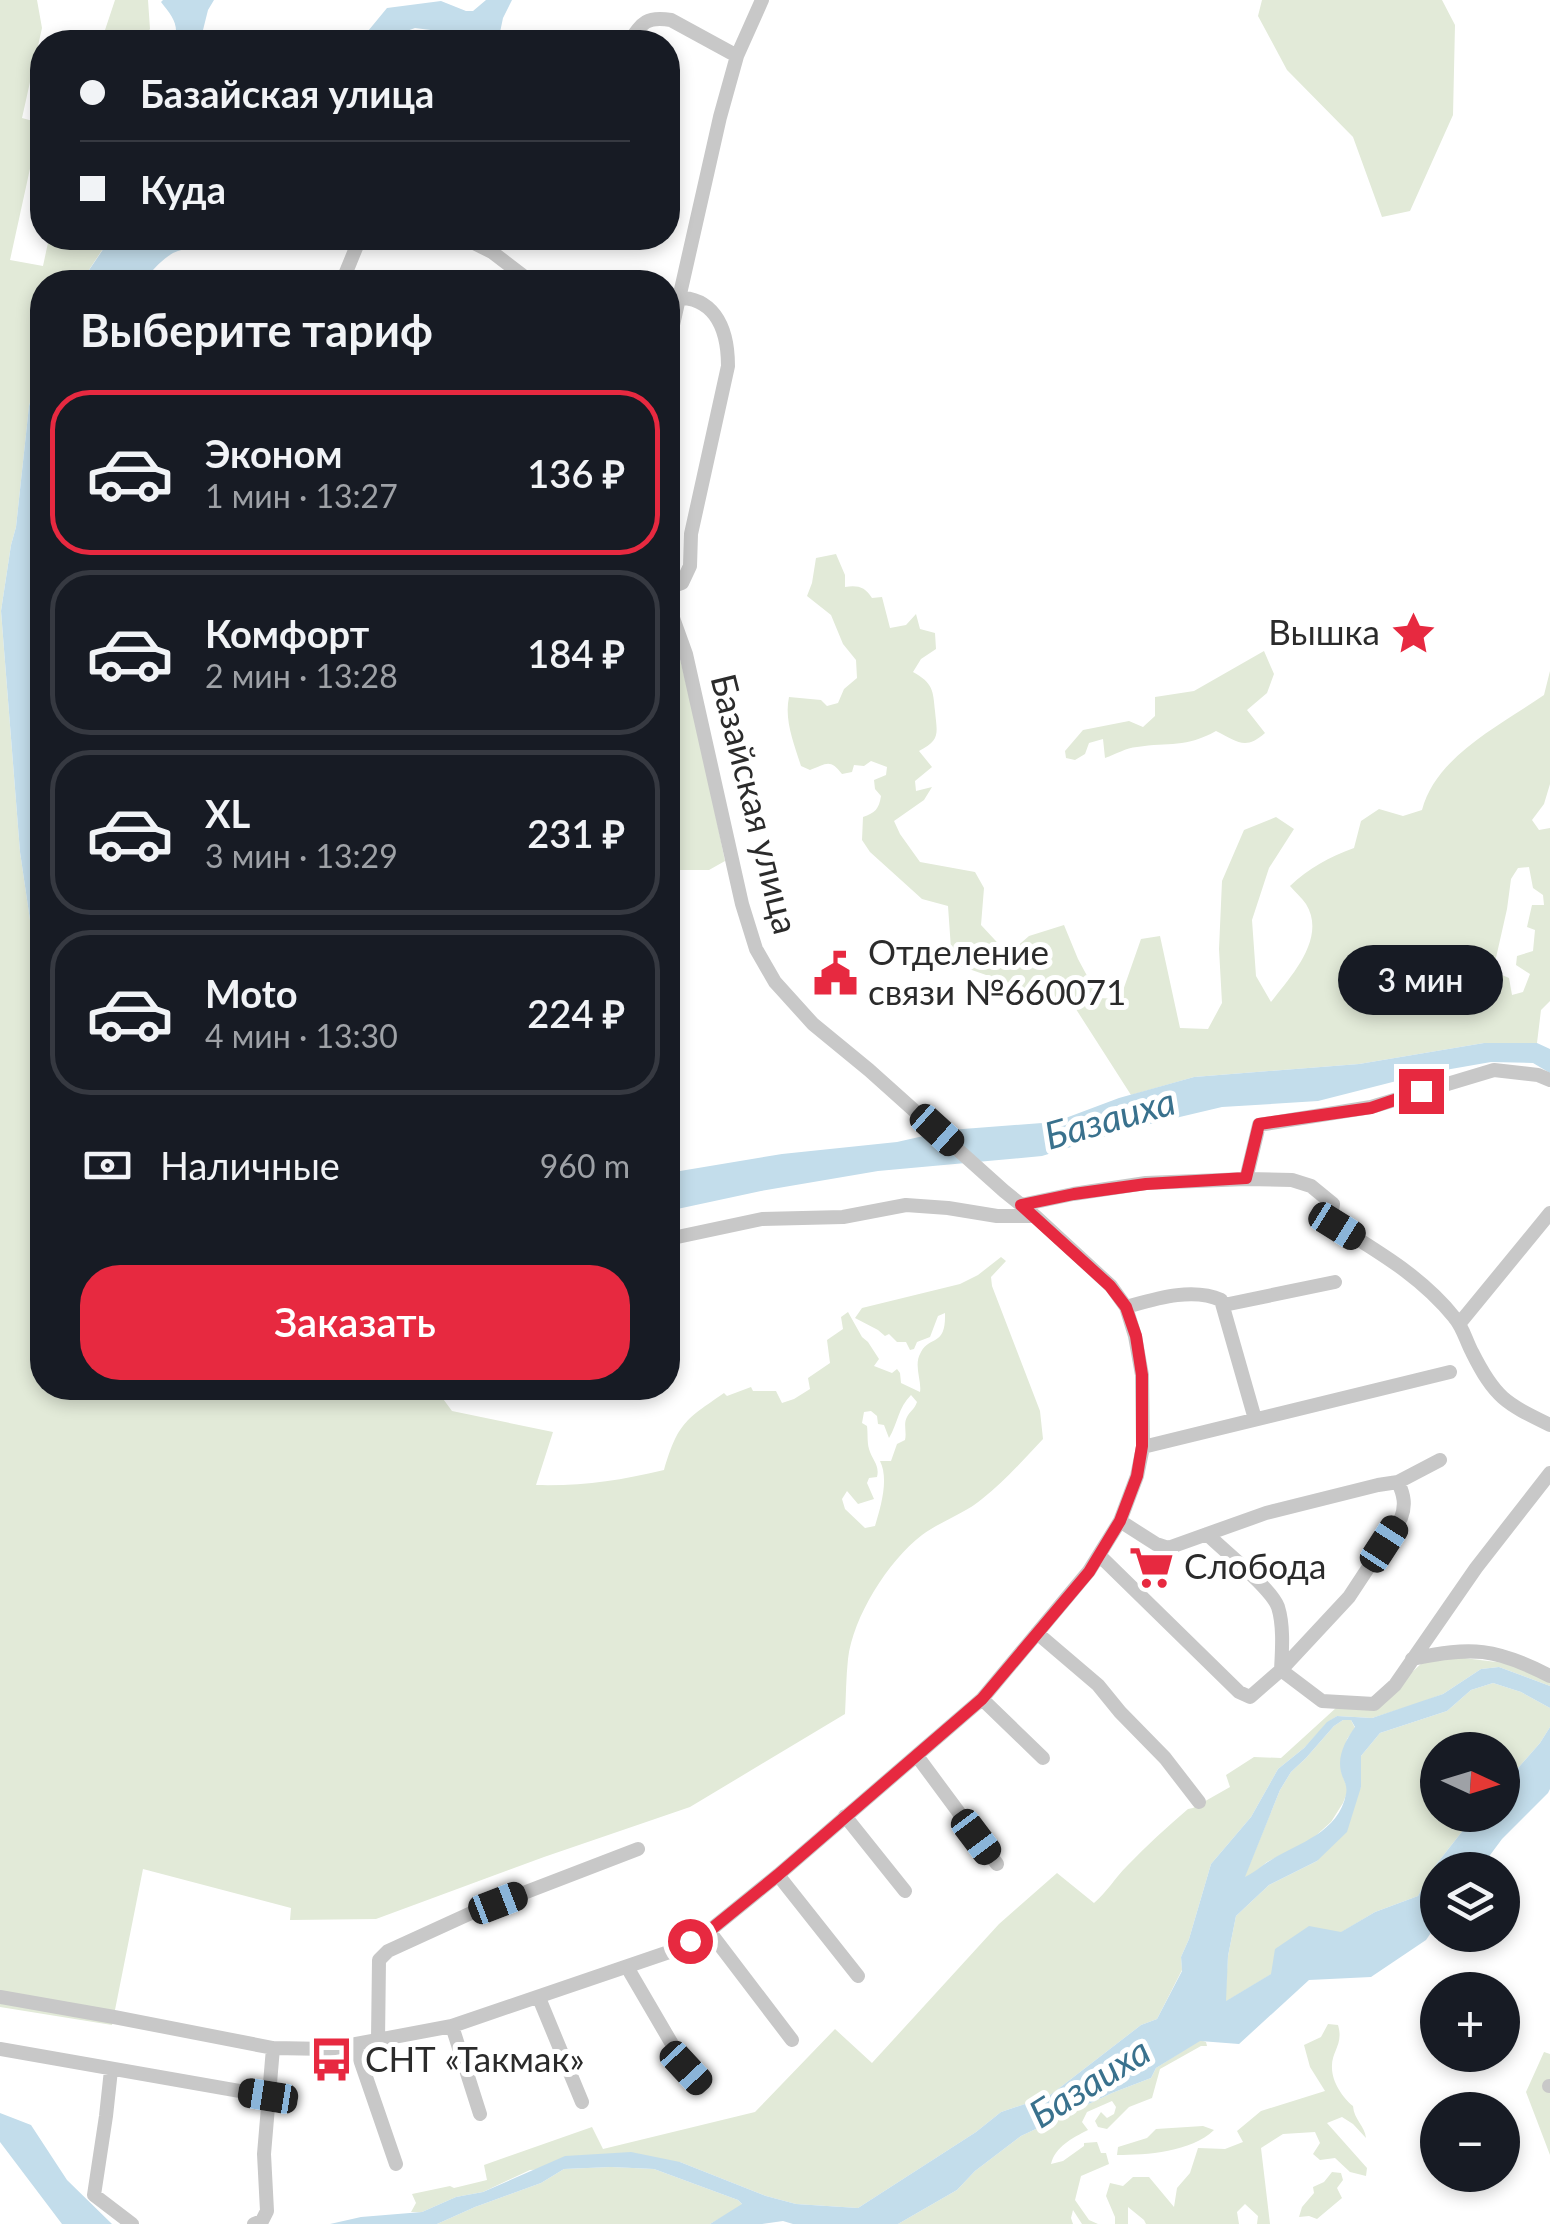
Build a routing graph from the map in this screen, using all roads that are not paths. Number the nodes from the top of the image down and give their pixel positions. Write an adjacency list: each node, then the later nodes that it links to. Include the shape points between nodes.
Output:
1 (762, 0): 3 (street)
2 (637, 30): 3 (street, via 648,20 671,20)
3 (737, 56): 6 (street)
4 (488, 250): 5 (street)
5 (516, 270)
6 (680, 270)
7 (680, 299): 8 (street, via 712,310 722,324 728,366 690,566)
8 (680, 584)
9 (680, 637): 12 (street, Базайская улица, via 756,949 813,1024)
10 (1550, 1080): 11 (street, via 1494,1070 1371,1108 1259,1124)
11 (1246, 1178): 12 (street, via 1146,1184); 19 (street, via 1311,1186 1333,1204 1330,1217 1337,1226 1424,1284)
12 (1021, 1205): 14 (street, Базайская улица)
13 (1550, 1213): 19 (street)
14 (1035, 1216): 15 (street, via 906,1205 843,1217 762,1219); 18 (street, Базайская улица)
15 (680, 1237)
16 (1334, 1282): 17 (street)
17 (1224, 1304): 18 (street, via 1210,1295 1168,1296); 21 (street)
18 (1126, 1307): 23 (street, Базайская улица, via 1142,1375)
19 (1459, 1324): 22 (street, via 1488,1383 1510,1405)
20 (1450, 1372): 21 (street)
21 (1255, 1418): 23 (street)
22 (1550, 1425)
23 (1142, 1446): 27 (street, Базайская улица)
24 (1440, 1460): 26 (street)
25 (1550, 1473): 31 (street)
26 (1398, 1482): 28 (street, via 1266,1512); 32 (street, via 1401,1518 1349,1597)
27 (1120, 1521): 28 (street, via 1168,1548); 29 (street, Базайская улица)
28 (1206, 1534): 32 (street, via 1278,1607)
29 (1100, 1556): 30 (street, Базайская улица); 32 (street, via 1239,1692 1250,1697)
30 (1037, 1633): 34 (street, Базайская улица); 37 (street, via 1098,1685)
31 (1412, 1659): 32 (street, via 1374,1704 1322,1701); 33 (street, via 1489,1652)
32 (1281, 1670)
33 (1550, 1676)
34 (982, 1699): 35 (street, Базайская улица); 36 (street)
35 (917, 1756): 38 (street, Базайская улица); 40 (street)
36 (1042, 1758)
37 (1200, 1802)
38 (845, 1816): 41 (street, Базайская улица); 42 (street)
39 (638, 1849): 49 (street, via 388,1951 379,1960)
40 (996, 1864)
41 (778, 1875): 43 (street, Базайская улица); 45 (street)
42 (904, 1891)
43 (709, 1931): 44 (street, Базайская улица); 50 (street)
44 (627, 1967): 47 (street, Базайская улица); 55 (street)
45 (858, 1976)
46 (0, 1997): 52 (street, Базайская улица)
47 (539, 1998): 48 (street, Базайская улица); 57 (street)
48 (452, 2026): 49 (street, Базайская улица); 58 (street)
49 (378, 2040): 51 (street, Базайская улица)
50 (792, 2040)
51 (355, 2046): 52 (street, Базайская улица); 59 (street)
52 (273, 2048): 56 (street)
53 (0, 2049): 54 (street)
54 (111, 2070): 56 (street); 60 (street, via 94,2195)
55 (701, 2084)
56 (268, 2096): 61 (street, via 267,2211)
57 (582, 2102)
58 (480, 2114)
59 (396, 2164)
60 (132, 2224)
61 (254, 2224)

